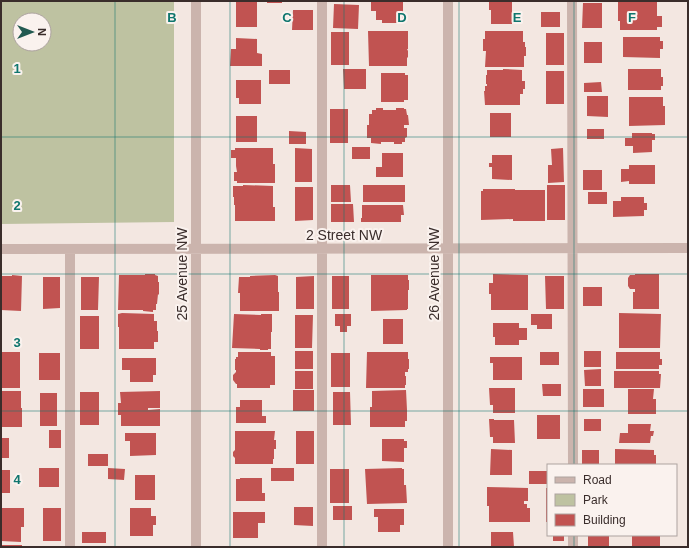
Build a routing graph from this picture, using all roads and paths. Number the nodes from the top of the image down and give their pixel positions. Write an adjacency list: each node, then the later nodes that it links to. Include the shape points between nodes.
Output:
1 (196, 1): 10 (street, 25 Avenue NW)
2 (322, 1): 11 (street)
3 (448, 1): 5 (street, 26 Avenue NW)
4 (572, 1): 6 (street)
5 (448, 248): 6 (street, 2 Street NW); 11 (street, 2 Street NW); 17 (street, 26 Avenue NW)
6 (573, 248): 7 (street, 2 Street NW); 12 (street)
7 (688, 248)
8 (1, 249): 9 (street, 2 Street NW)
9 (70, 249): 10 (street, 2 Street NW); 14 (street)
10 (196, 249): 11 (street, 2 Street NW); 15 (street, 25 Avenue NW)
11 (322, 249): 16 (street)
12 (573, 464)
13 (573, 536): 18 (street)
14 (70, 547)
15 (196, 547)
16 (322, 547)
17 (448, 547)
18 (573, 547)

